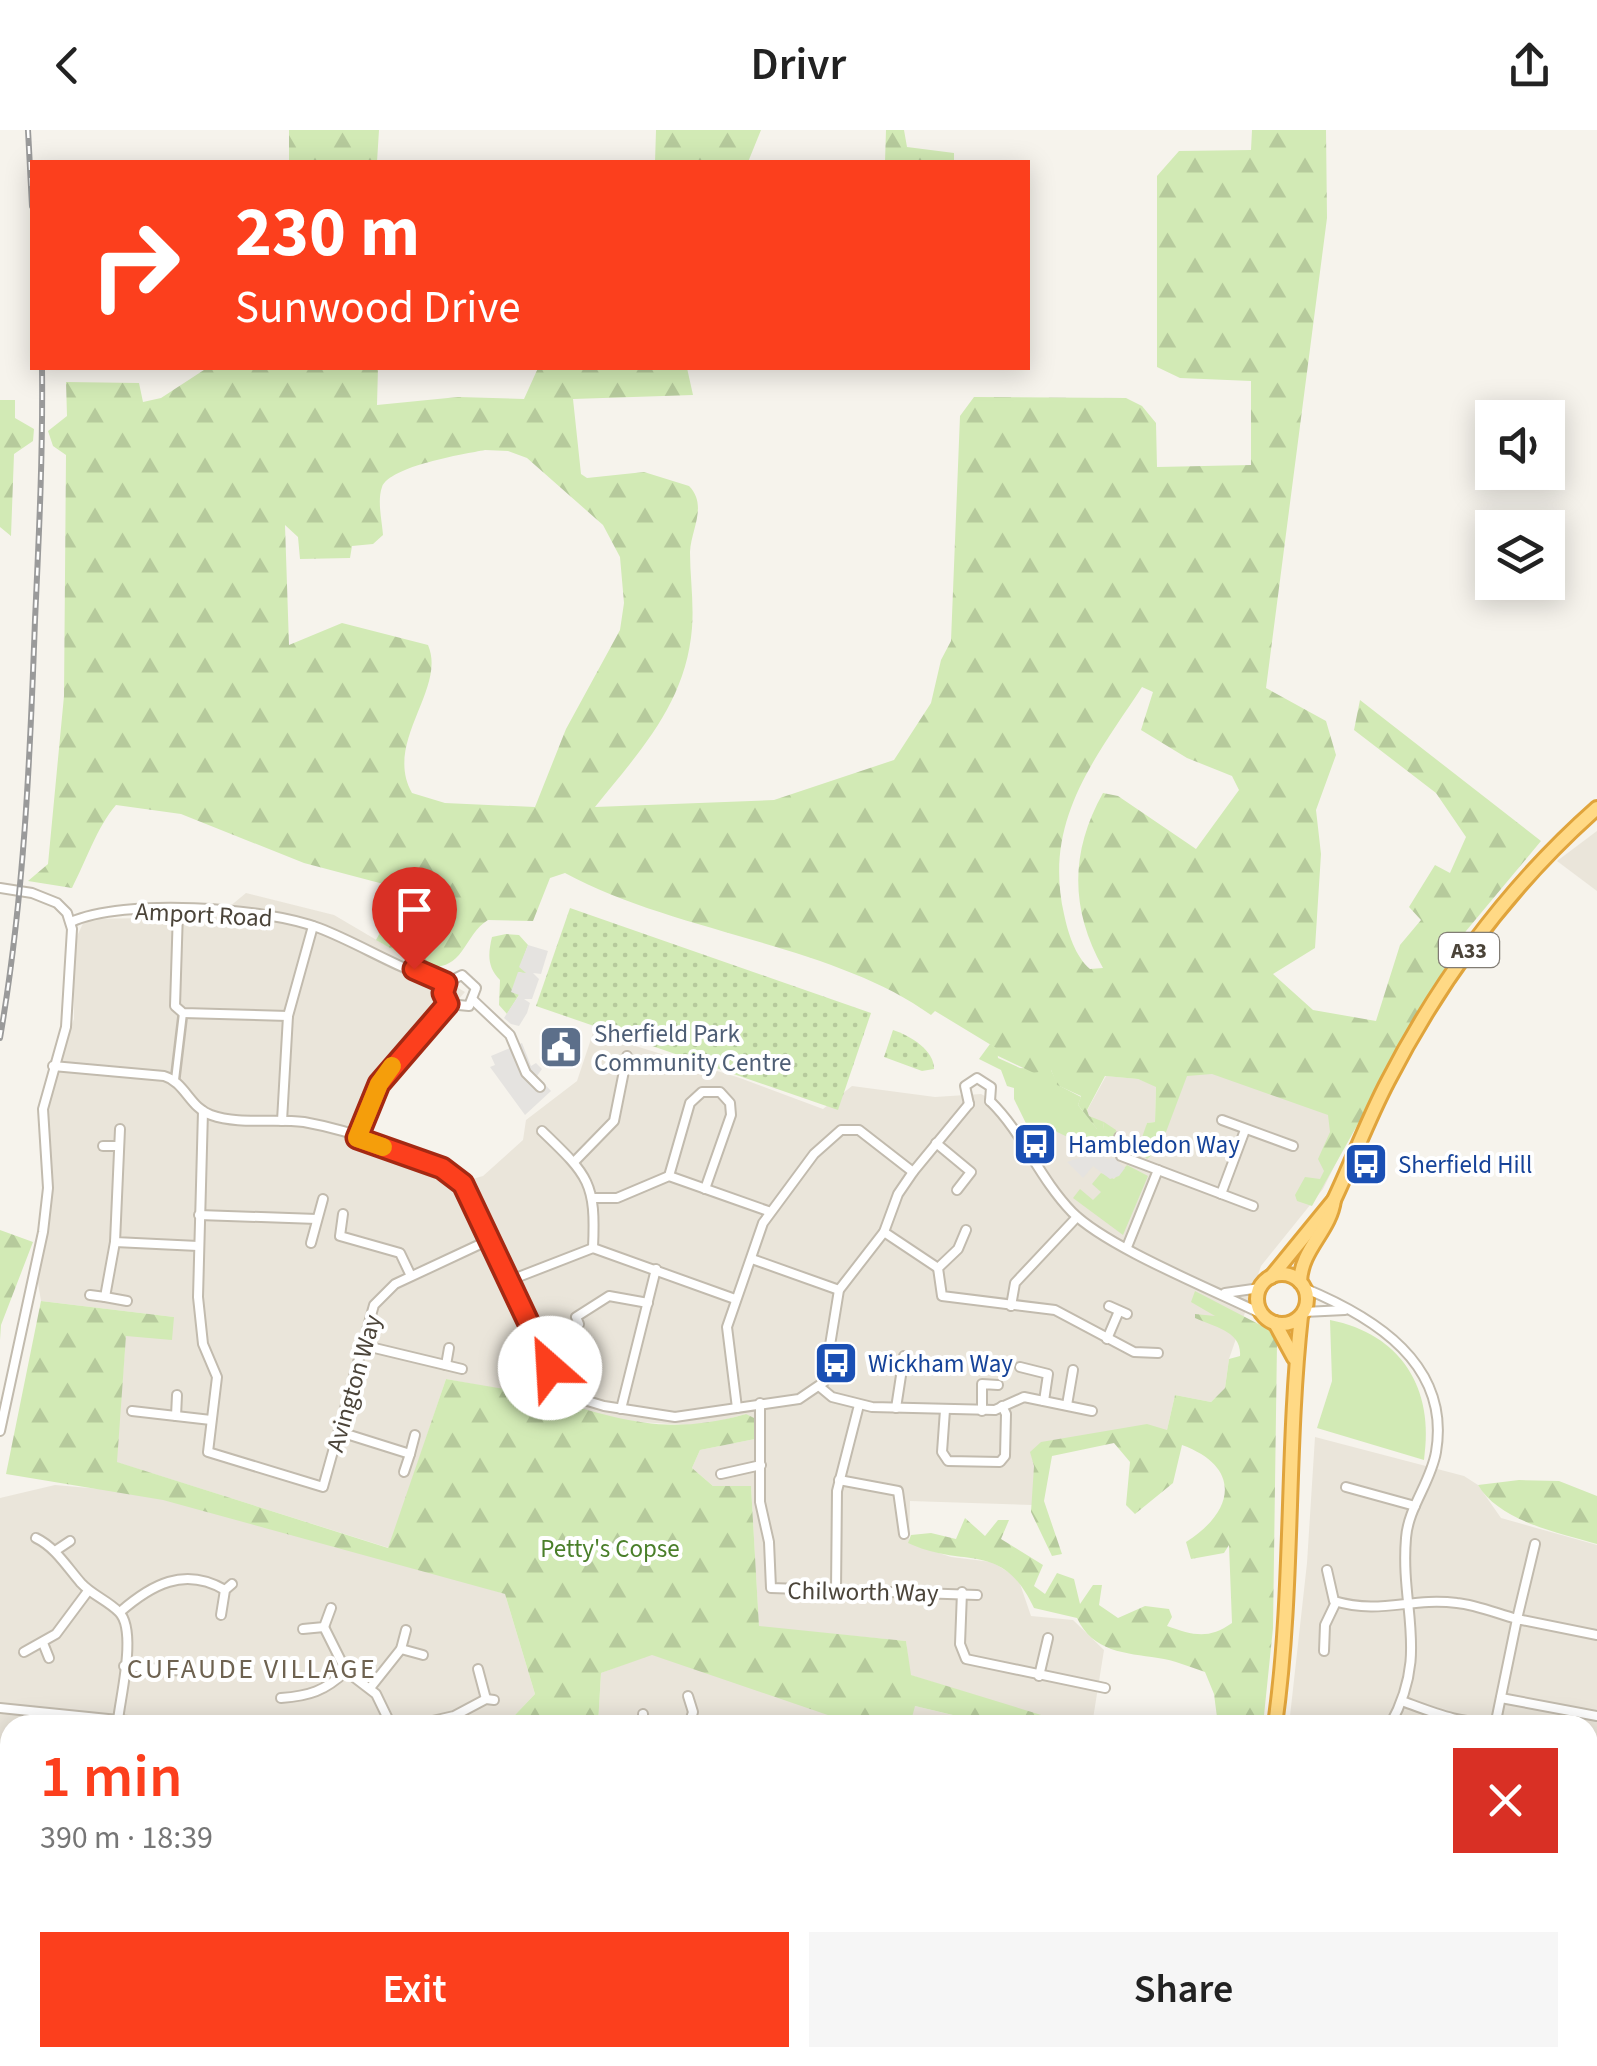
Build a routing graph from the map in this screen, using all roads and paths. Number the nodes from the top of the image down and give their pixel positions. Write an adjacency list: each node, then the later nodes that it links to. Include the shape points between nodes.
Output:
1 (1597, 808): 38 (highway, A33, via 1504,903 1453,972 1386,1083)
2 (0, 888): 4 (street, via 47,898)
3 (178, 911): 4 (street, Amport Road, via 105,910); 5 (street, Amport Road, via 243,911); 9 (street, via 175,1006)
4 (71, 922): 12 (street, via 66,1026)
5 (314, 926): 6 (street, Amport Road); 10 (street)
6 (446, 983): 7 (street, via 454,976 470,979); 8 (street)
7 (474, 1001): 8 (street, via 462,1008); 14 (street, via 510,1035)
8 (448, 1004): 24 (street, via 379,1084)
9 (182, 1013): 10 (street); 13 (street)
10 (288, 1016): 19 (street)
11 (627, 1056): 29 (street, via 614,1121)
12 (53, 1066): 13 (street); 100 (street, via 44,1109 48,1188 42,1232)
13 (175, 1080): 17 (street)
14 (540, 1088)
15 (990, 1101): 16 (street); 16 (street, via 991,1087 977,1078 964,1091); 43 (street)
16 (970, 1104): 25 (street)
17 (202, 1111): 19 (street); 42 (street, Avington Way)
18 (1222, 1120): 21 (street)
19 (282, 1121): 24 (street)
20 (120, 1128): 27 (street)
21 (1246, 1130): 28 (street); 35 (street)
22 (542, 1131): 29 (street)
23 (1119, 1137): 30 (street, via 1121,1156)
24 (357, 1138): 47 (street, via 442,1168 463,1184)
25 (936, 1143): 31 (street); 34 (street, via 971,1172)
26 (103, 1146): 27 (street)
27 (119, 1146): 48 (street)
28 (1293, 1146)
29 (574, 1162): 36 (street)
30 (1158, 1170): 35 (street); 51 (street)
31 (913, 1172): 40 (street, via 859,1130 841,1130); 46 (street)
32 (669, 1176): 33 (street); 33 (street, via 690,1103 702,1092 720,1092 731,1115); 36 (street, via 617,1198)
33 (704, 1189): 40 (street)
34 (956, 1190)
35 (1220, 1194): 39 (street)
36 (594, 1198): 52 (street)
37 (323, 1199): 44 (street)
38 (1334, 1200): 58 (highway, A33); 59 (highway, A33, via 1302,1262)
39 (1254, 1206)
40 (768, 1211): 53 (street)
41 (342, 1214): 56 (street, via 340,1236 400,1253)
42 (200, 1215): 44 (street); 50 (street, Avington Way)
43 (1077, 1217): 51 (street); 67 (street, via 1015,1284)
44 (317, 1219): 49 (street)
45 (966, 1230): 54 (street)
46 (884, 1232): 54 (street); 60 (street)
47 (487, 1241): 56 (street, Avington Way); 57 (street)
48 (116, 1242): 50 (street); 63 (street)
49 (311, 1243)
50 (198, 1246): 99 (street, Avington Way, via 200,1327 217,1378)
51 (1127, 1246): 61 (street)
52 (593, 1248): 55 (street); 57 (street)
53 (752, 1260): 60 (street); 64 (street)
54 (938, 1268): 67 (street, via 942,1296)
55 (656, 1269): 64 (street); 66 (street)
56 (411, 1276): 74 (street, Avington Way, via 374,1305)
57 (508, 1280): 93 (street, via 558,1384 581,1399)
58 (1265, 1282): 59 (highway, via 1287,1275); 61 (street); 71 (highway, via 1257,1302)
59 (1302, 1285): 69 (street); 70 (highway)
60 (839, 1290): 83 (street)
61 (1221, 1292): 71 (street)
62 (90, 1295): 63 (street)
63 (105, 1297): 65 (street)
64 (735, 1299): 91 (street, via 727,1327)
65 (127, 1301)
66 (648, 1303): 72 (street, via 608,1296 576,1316); 93 (street)
67 (1011, 1306): 73 (street, via 1062,1312)
68 (1108, 1306): 73 (street, via 1123,1312)
69 (1345, 1310): 70 (street); 109 (street, via 1388,1332 1427,1381 1436,1454)
70 (1302, 1314): 71 (highway); 78 (highway)
71 (1270, 1319): 78 (highway)
72 (579, 1324)
73 (1107, 1340): 76 (street)
74 (362, 1345): 79 (street); 101 (street, Avington Way)
75 (449, 1348): 79 (street)
76 (1158, 1353)
77 (904, 1356): 92 (street)
78 (1295, 1360): 158 (highway, via 1288,1586)
79 (446, 1365): 81 (street)
80 (1020, 1367): 86 (street, via 1048,1374)
81 (462, 1369)
82 (1073, 1370): 89 (street)
83 (820, 1386): 87 (street, via 800,1399); 88 (street)
84 (998, 1386): 96 (street, via 982,1384)
85 (178, 1394): 98 (street)
86 (1044, 1401): 89 (street); 90 (street, via 1024,1397)
87 (760, 1404): 91 (street); 104 (street, Chilworth Way)
88 (859, 1404): 92 (street); 107 (street)
89 (1068, 1405): 97 (street)
90 (1002, 1406): 94 (street, via 1006,1456 1000,1462 948,1461 942,1452); 96 (street)
91 (737, 1408): 93 (street, via 675,1417)
92 (896, 1408): 94 (street)
93 (620, 1409)
94 (945, 1410): 96 (street)
95 (132, 1411): 98 (street)
96 (982, 1411)
97 (1092, 1411)
98 (176, 1416): 99 (street)
99 (211, 1420): 101 (street, Avington Way, via 208,1452 323,1486)
100 (0, 1431)
101 (340, 1432): 103 (street)
102 (416, 1436): 103 (street)
103 (410, 1454): 105 (street)
104 (761, 1466): 106 (street); 116 (street, Chilworth Way, via 770,1585)
105 (404, 1472)
106 (721, 1474)
107 (838, 1480): 110 (street, via 898,1491); 116 (street)
108 (1346, 1487): 109 (street)
109 (1415, 1506): 121 (street, via 1406,1538)
110 (904, 1534)
111 (36, 1538): 114 (street)
112 (70, 1541): 114 (street)
113 (1535, 1544): 125 (street)
114 (55, 1551): 117 (street)
115 (1327, 1570): 120 (street)
116 (836, 1590): 118 (street, Chilworth Way)
117 (88, 1591): 123 (street); 131 (street)
118 (962, 1592): 119 (street, Chilworth Way); 142 (street, Chilworth Way, via 960,1644 966,1658)
119 (977, 1595)
120 (1336, 1602): 121 (street, via 1366,1610); 134 (street, via 1325,1625)
121 (1410, 1602): 125 (street, via 1458,1602); 150 (street, via 1414,1640)
122 (332, 1608): 126 (street)
123 (120, 1612): 124 (street, via 173,1578 228,1587); 137 (street, via 129,1641)
124 (221, 1614)
125 (1518, 1619): 129 (street); 149 (street)
126 (324, 1626): 127 (street); 141 (street)
127 (303, 1629)
128 (406, 1630): 132 (street)
129 (1597, 1635)
130 (1048, 1638): 142 (street)
131 (44, 1643): 133 (street); 136 (street)
132 (401, 1649): 135 (street); 144 (street)
133 (21, 1651)
134 (1324, 1651)
135 (423, 1655)
136 (49, 1658)
137 (124, 1666): 140 (street); 154 (street)
138 (478, 1669): 156 (street, via 490,1700)
139 (184, 1671): 140 (street)
140 (166, 1672): 143 (street)
141 (346, 1672): 144 (street); 148 (street, via 328,1688)
142 (1039, 1676): 145 (street, Chilworth Way)
143 (166, 1686)
144 (370, 1688): 155 (street)
145 (1105, 1688)
146 (688, 1696): 157 (street)
147 (281, 1698): 148 (street)
148 (299, 1698): 152 (street)
149 (1501, 1698): 161 (street); 162 (street)
150 (1402, 1701): 159 (street); 160 (street)
151 (0, 1708): 153 (street)
152 (298, 1709)
153 (69, 1715)
154 (119, 1715)
155 (385, 1715)
156 (464, 1715)
157 (691, 1715)
158 (1276, 1715)
159 (1395, 1715)
160 (1453, 1715)
161 (1497, 1715)
162 (1592, 1715)

